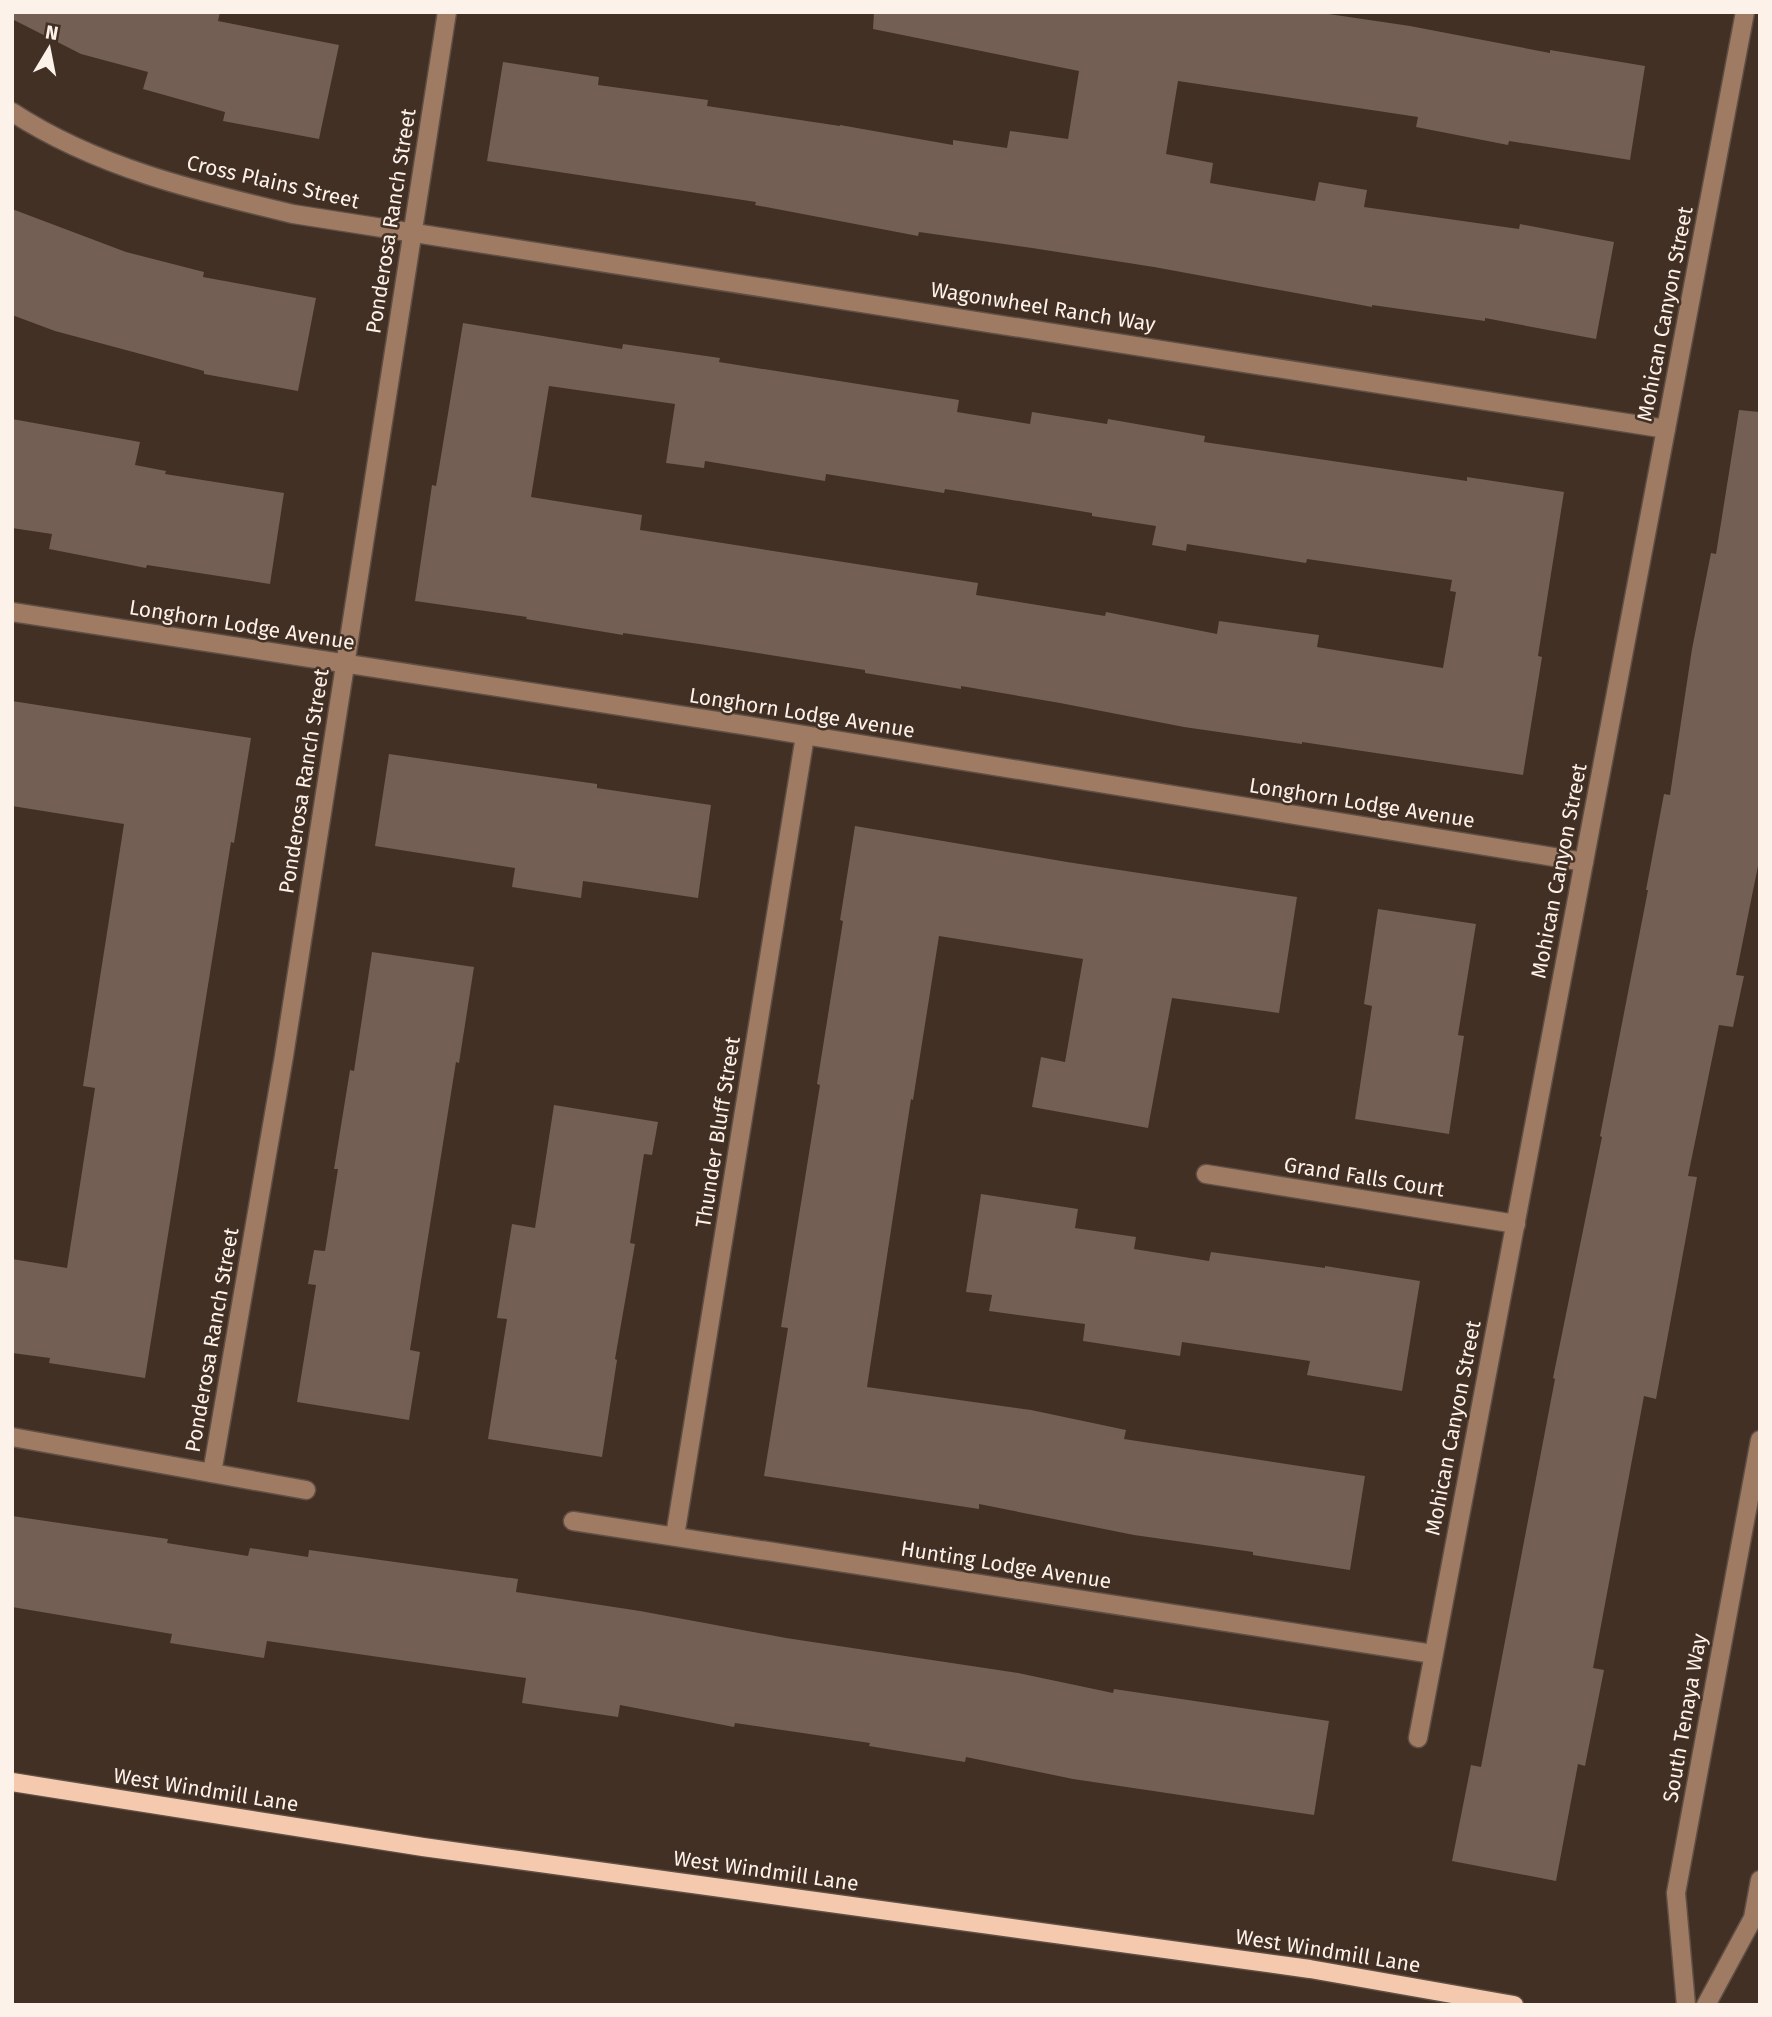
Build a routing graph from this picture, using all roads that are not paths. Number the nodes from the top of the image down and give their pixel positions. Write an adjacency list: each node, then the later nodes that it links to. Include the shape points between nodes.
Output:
1 (447, 12): 4 (street, Ponderosa Ranch Street)
2 (1745, 12): 5 (street, Mohican Canyon Street)
3 (12, 112): 4 (street, Cross Plains Street, via 120,166 205,194)
4 (412, 233): 5 (street, Wagonwheel Ranch Way); 7 (street, Ponderosa Ranch Street)
5 (1666, 429): 9 (street, Mohican Canyon Street)
6 (12, 612): 7 (street, Longhorn Lodge Avenue)
7 (345, 664): 8 (street, Longhorn Lodge Avenue); 14 (street, Ponderosa Ranch Street)
8 (805, 736): 9 (street, Longhorn Lodge Avenue); 17 (street, Thunder Bluff Street)
9 (1584, 862): 11 (street, Mohican Canyon Street)
10 (1206, 1174): 11 (street, Grand Falls Court)
11 (1516, 1224): 18 (street, Mohican Canyon Street)
12 (12, 1437): 14 (street)
13 (1760, 1440): 23 (street, South Tenaya Way, via 1676,1893)
14 (212, 1473): 15 (street)
15 (306, 1490)
16 (573, 1521): 17 (street, Hunting Lodge Avenue)
17 (675, 1536): 18 (street, Hunting Lodge Avenue)
18 (1433, 1654): 19 (street, Mohican Canyon Street)
19 (1418, 1738)
20 (12, 1782): 22 (main road, West Windmill Lane, via 423,1847 1310,1969)
21 (1760, 1880): 24 (street, via 1753,1918)
22 (1514, 2005)
23 (1686, 2005)
24 (1706, 2005)

